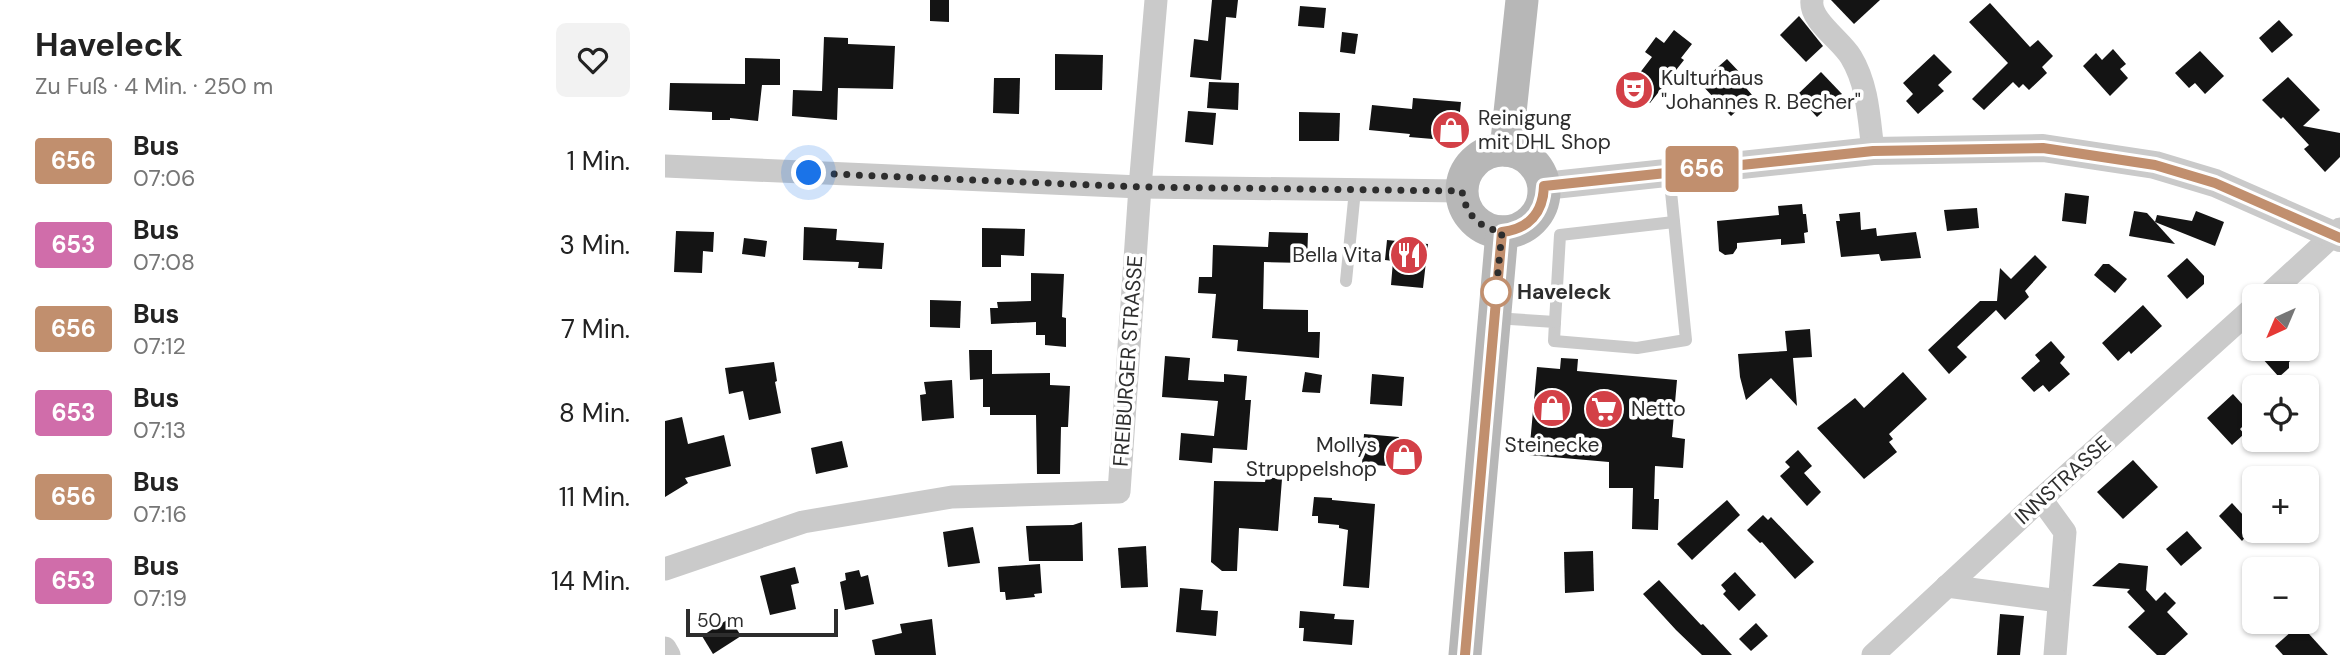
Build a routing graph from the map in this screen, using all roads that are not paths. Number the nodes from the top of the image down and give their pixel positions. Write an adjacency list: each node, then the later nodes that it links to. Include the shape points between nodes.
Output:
1 (1157, 0): 9 (street)
2 (1522, 0): 4 (main road)
3 (1812, 0): 5 (street, via 1817,17 1851,56 1866,95)
4 (1506, 150): 8 (main road, via 1532,161); 11 (main road, via 1493,151 1471,166)
5 (1873, 151): 7 (street); 14 (street, via 2043,148 2155,165 2215,183)
6 (665, 166): 9 (street)
7 (1669, 172): 8 (street); 12 (lane)
8 (1544, 186): 13 (main road, via 1538,213 1516,230)
9 (1140, 187): 10 (street); 21 (street, FREIBURGER STRASSE, via 1119,492 952,497 803,522)
10 (1355, 190): 11 (street); 15 (lane)
11 (1462, 191): 13 (main road, via 1470,215 1490,230)
12 (1674, 222): 19 (lane, via 1560,235); 19 (lane, via 1686,340 1637,348 1554,341)
13 (1502, 232): 17 (main road)
14 (2338, 234): 16 (street)
15 (1346, 281)
16 (2281, 284)
17 (1494, 318): 19 (lane); 26 (main road)
18 (2242, 318): 20 (street, INNSTRASSE)
19 (1555, 322)
20 (2041, 499): 22 (street, INNSTRASSE); 23 (street, via 2065,532)
21 (665, 569)
22 (1947, 586): 23 (street); 27 (street, INNSTRASSE)
23 (2059, 601): 28 (street)
24 (665, 648): 25 (street)
25 (670, 655)
26 (1465, 655)
27 (1873, 655)
28 (2055, 655)

